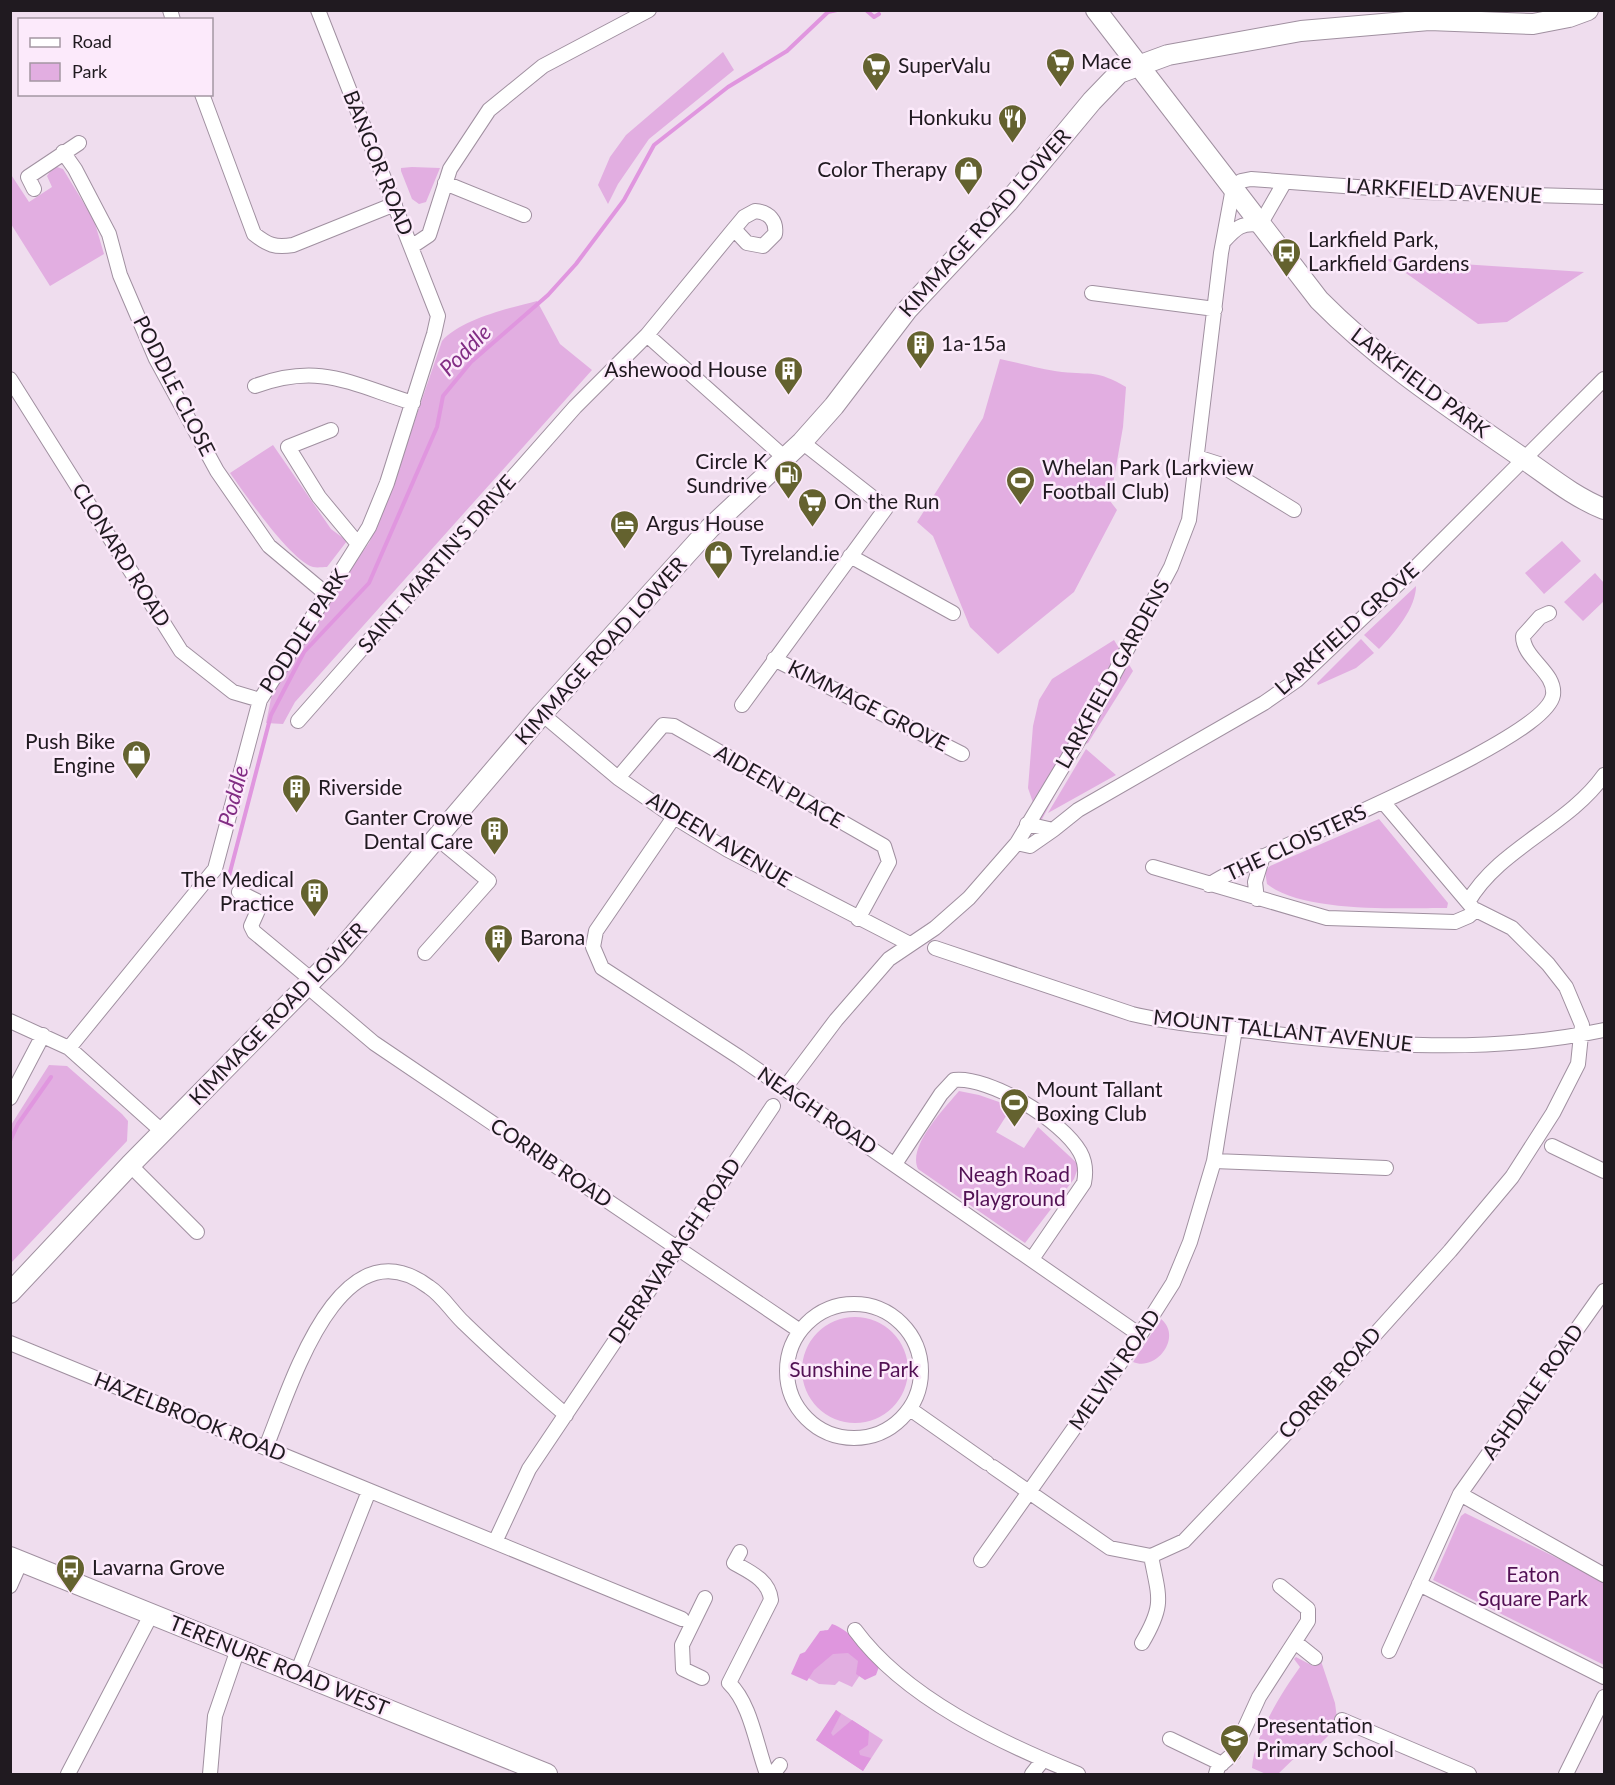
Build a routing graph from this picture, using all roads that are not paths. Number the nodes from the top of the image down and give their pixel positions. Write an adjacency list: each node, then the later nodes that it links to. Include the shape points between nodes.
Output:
1 (649, 10): 13 (street, via 543,66 489,110 465,144)
2 (1096, 10): 9 (main road)
3 (1477, 10): 8 (street)
4 (1588, 10): 7 (main road, KIMMAGE ROAD LOWER, via 1569,17)
5 (323, 12): 18 (street, BANGOR ROAD)
6 (1503, 17): 7 (main road, KIMMAGE ROAD LOWER); 8 (main road, KIMMAGE ROAD LOWER)
7 (1529, 17)
8 (1456, 20): 9 (main road, KIMMAGE ROAD LOWER, via 1396,22 1229,42)
9 (1136, 65): 15 (main road); 33 (main road, KIMMAGE ROAD LOWER, via 1119,73 1092,101 1008,202 907,310)
10 (203, 96): 18 (street, via 254,234 268,245 293,244)
11 (79, 143): 12 (street)
12 (63, 152): 16 (street, via 28,177); 41 (street, PODDLE CLOSE, via 109,234 120,275 156,359 217,471 269,546)
13 (445, 183): 19 (street); 23 (street, via 429,236)
14 (1284, 183): 15 (street, LARKFIELD AVENUE, via 1251,179); 17 (street, LARKFIELD AVENUE, via 1478,195); 20 (street)
15 (1233, 188): 20 (main road, LARKFIELD PARK); 22 (street, LARKFIELD GARDENS)
16 (34, 189)
17 (1605, 197)
18 (395, 204): 23 (street, BANGOR ROAD)
19 (525, 215)
20 (1260, 225): 22 (street, via 1246,223 1235,228); 36 (main road, LARKFIELD PARK, via 1345,327 1399,371)
21 (734, 230): 27 (street, SAINT MARTIN'S DRIVE)
22 (1223, 243): 25 (street, LARKFIELD GARDENS)
23 (411, 247): 26 (street, BANGOR ROAD)
24 (1092, 293): 25 (street)
25 (1215, 309): 34 (street, LARKFIELD GARDENS)
26 (438, 316): 31 (street, PODDLE PARK)
27 (647, 335): 35 (street); 48 (street, SAINT MARTIN'S DRIVE, via 575,407)
28 (10, 379): 45 (street, CLONARD ROAD, via 181,651 234,692)
29 (1605, 379): 36 (street, LARKFIELD GROVE)
30 (255, 386): 31 (street, via 275,386 308,374 331,376)
31 (413, 403): 39 (street, PODDLE PARK, via 387,483)
32 (331, 430): 39 (street, via 288,447 319,497)
33 (802, 442): 35 (main road, KIMMAGE ROAD LOWER); 40 (street, KIMMAGE GROVE, via 885,508)
34 (1197, 457): 38 (street, via 1219,464); 54 (street, LARKFIELD GARDENS, via 1189,520 1171,567 1081,736)
35 (785, 458): 47 (main road, KIMMAGE ROAD LOWER, via 710,528)
36 (1524, 459): 37 (main road, LARKFIELD PARK, via 1587,502); 55 (street, LARKFIELD GROVE, via 1297,680 1078,810)
37 (1605, 509)
38 (1294, 510)
39 (358, 544): 41 (street, PODDLE PARK)
40 (850, 556): 42 (street); 44 (street, KIMMAGE GROVE)
41 (325, 593): 45 (street, PODDLE PARK)
42 (953, 614)
43 (1549, 614): 52 (street, THE CLOISTERS, via 1540,617 1523,636 1528,653 1551,683 1547,709 1512,733)
44 (774, 659): 46 (street, KIMMAGE GROVE); 49 (street, KIMMAGE GROVE)
45 (260, 700): 74 (street, PODDLE PARK, via 215,869)
46 (742, 705)
47 (542, 714): 51 (street, AIDEEN AVENUE); 56 (main road, KIMMAGE ROAD LOWER)
48 (298, 722)
49 (962, 754)
50 (1605, 774): 63 (street, via 1552,827 1483,878)
51 (618, 778): 53 (street, AIDEEN AVENUE); 64 (street, AIDEEN PLACE, via 663,725 674,726 884,846 889,862)
52 (1384, 803): 58 (street, THE CLOISTERS); 63 (street, THE CLOISTERS)
53 (674, 817): 64 (street, AIDEEN AVENUE); 75 (street, NEAGH ROAD, via 596,931 593,947 602,968)
54 (1027, 824): 55 (street); 57 (street, LARKFIELD GARDENS)
55 (1053, 830): 57 (street, LARKFIELD GROVE, via 1030,846)
56 (437, 838): 67 (street, via 489,881); 68 (main road, KIMMAGE ROAD LOWER)
57 (1017, 843): 65 (street, LARKFIELD GARDENS, via 935,928)
58 (1263, 856): 60 (street, THE CLOISTERS); 62 (street, via 1255,882)
59 (1153, 867): 60 (street, THE CLOISTERS)
60 (1209, 885): 62 (street, THE CLOISTERS)
61 (239, 892): 68 (street, CORRIB ROAD, via 257,901 259,908 251,926 254,932)
62 (1257, 899): 63 (street, THE CLOISTERS, via 1337,919 1455,922 1469,916)
63 (1472, 906): 73 (street, THE CLOISTERS, via 1512,928 1548,964 1566,987 1582,1025)
64 (858, 919): 65 (street, AIDEEN AVENUE)
65 (910, 944): 75 (street, via 872,978)
66 (935, 948): 70 (street, MOUNT TALLANT AVENUE, via 1132,1014)
67 (425, 953)
68 (311, 984): 78 (main road, KIMMAGE ROAD LOWER); 86 (street, CORRIB ROAD, via 374,1043)
69 (10, 1021): 72 (street)
70 (1235, 1029): 73 (street, MOUNT TALLANT AVENUE, via 1410,1046); 80 (street, MELVIN ROAD)
71 (1605, 1030): 73 (street, MOUNT TALLANT AVENUE)
72 (44, 1035): 74 (street); 76 (street)
73 (1581, 1035): 101 (street, CORRIB ROAD, via 1578,1064 1553,1113 1512,1177 1282,1438 1184,1541)
74 (69, 1048): 78 (street)
75 (784, 1089): 81 (street, NEAGH ROAD)
76 (10, 1098)
77 (773, 1106): 86 (street, DERRAVARAGH ROAD)
78 (164, 1132): 82 (main road, KIMMAGE ROAD LOWER)
79 (1551, 1146): 84 (street)
80 (1214, 1161): 83 (street); 91 (street, MELVIN ROAD, via 1190,1242 1173,1282)
81 (895, 1164): 87 (street, NEAGH ROAD); 87 (street, NEAGH ROAD, via 954,1080 972,1080 1000,1090 1037,1111 1080,1151 1086,1173 1084,1183)
82 (130, 1165): 85 (street); 89 (main road, KIMMAGE ROAD LOWER)
83 (1386, 1168)
84 (1605, 1171)
85 (198, 1232)
86 (676, 1249): 90 (street, CORRIB ROAD); 94 (street, DERRAVARAGH ROAD)
87 (1032, 1259): 91 (street, NEAGH ROAD)
88 (1605, 1291): 98 (street, ASHDALE ROAD)
89 (10, 1293)
90 (800, 1331): 93 (street, via 816,1315 837,1305 861,1304 883,1309 902,1323 916,1342 922,1364 920,1388); 93 (street, via 790,1353 787,1378 791,1394 809,1420 823,1430 854,1438 886,1430)
91 (1140, 1335): 97 (street, MELVIN ROAD)
92 (10, 1343): 95 (street, HAZELBROOK ROAD)
93 (910, 1409): 97 (street)
94 (566, 1415): 95 (street, via 462,1322 431,1287 401,1272 387,1271 368,1274 349,1287 329,1310 308,1344); 99 (street, DERRAVARAGH ROAD, via 529,1470)
95 (266, 1447): 96 (street, HAZELBROOK ROAD)
96 (369, 1491): 99 (street, HAZELBROOK ROAD); 117 (street)
97 (1029, 1492): 101 (street, via 1110,1548); 103 (street, MELVIN ROAD)
98 (1460, 1494): 104 (street); 105 (street, ASHDALE ROAD)
99 (495, 1542): 110 (street, HAZELBROOK ROAD)
100 (740, 1552): 128 (street, via 735,1563 764,1583 771,1600 729,1683 746,1704)
101 (1151, 1556): 113 (street, via 1160,1604)
102 (16, 1559): 106 (street); 109 (main road, TERENURE ROAD WEST)
103 (981, 1560)
104 (1605, 1575)
105 (1419, 1584): 115 (street, ASHDALE ROAD); 118 (street)
106 (10, 1586)
107 (1280, 1586): 112 (street, via 1308,1609 1308,1621)
108 (705, 1598): 119 (street, via 682,1645 683,1669)
109 (151, 1615): 114 (main road, TERENURE ROAD WEST); 125 (street)
110 (682, 1619)
111 (855, 1630): 123 (street, via 870,1650 944,1709)
112 (1295, 1642): 116 (street); 124 (street, via 1259,1697 1233,1754)
113 (1142, 1643)
114 (238, 1649): 117 (main road, TERENURE ROAD WEST); 126 (street, via 214,1716)
115 (1389, 1651)
116 (1315, 1658)
117 (297, 1673): 127 (main road, TERENURE ROAD WEST)
118 (1605, 1677)
119 (702, 1678)
120 (1605, 1697): 132 (street)
121 (1342, 1720): 131 (street)
122 (1170, 1739): 124 (street)
123 (1043, 1760): 129 (street); 130 (street)
124 (1219, 1769)
125 (68, 1774)
126 (210, 1774)
127 (547, 1774)
128 (768, 1774)
129 (1032, 1774)
130 (1078, 1774)
131 (1469, 1774)
132 (1566, 1774)

